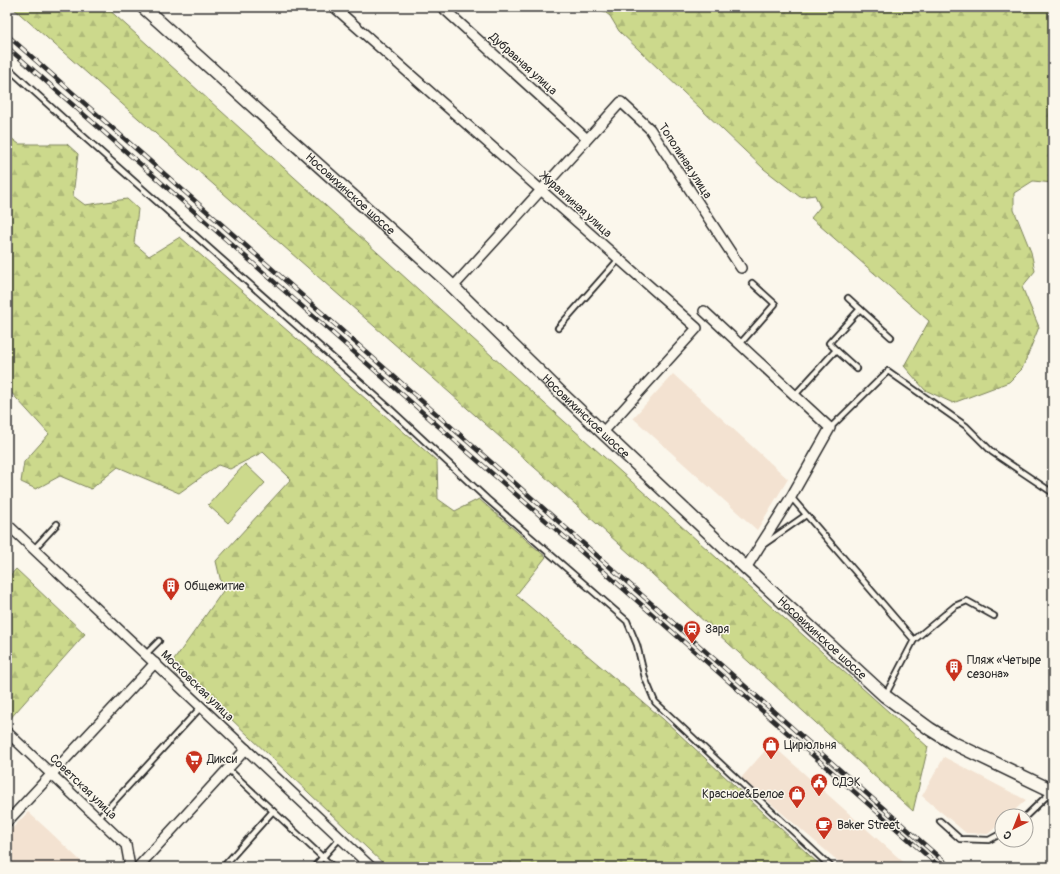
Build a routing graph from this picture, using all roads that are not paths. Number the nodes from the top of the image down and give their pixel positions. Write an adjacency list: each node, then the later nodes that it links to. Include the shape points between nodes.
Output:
1 (334, 7): 6 (street, Журавлиная улица)
2 (442, 7): 5 (street, Дубравная улица)
3 (146, 8): 10 (main road, Носовихинское шоссе)
4 (7, 67): 56 (lane, via 627,622 638,645 645,678 656,702)
5 (587, 139): 6 (street, Тополиная улица); 8 (street, Тополиная улица, via 621,102 650,129)
6 (541, 190): 7 (street, Журавлиная улица); 10 (street, Тополиная улица)
7 (619, 259): 14 (lane); 21 (street, Журавлиная улица, via 697,328)
8 (741, 268)
9 (752, 283): 16 (lane, via 776,304)
10 (453, 287): 21 (main road, Носовихинское шоссе)
11 (848, 298): 12 (lane)
12 (860, 309): 15 (lane); 17 (lane, via 829,343)
13 (704, 311): 16 (street)
14 (558, 328)
15 (891, 337)
16 (740, 344): 19 (street)
17 (836, 350): 18 (lane); 19 (lane)
18 (857, 369)
19 (795, 395): 20 (street)
20 (830, 428): 22 (lane, via 888,371 966,426 992,452); 23 (street)
21 (603, 432): 29 (main road, Носовихинское шоссе)
22 (1053, 493)
23 (791, 497): 24 (lane); 28 (street)
24 (806, 514): 28 (lane); 31 (lane)
25 (7, 524): 27 (street, Московская улица)
26 (57, 524): 27 (lane)
27 (34, 549): 33 (street, Московская улица)
28 (759, 549): 29 (street)
29 (746, 568): 35 (main road, Носовихинское шоссе)
30 (994, 616): 31 (lane, via 967,601 955,606)
31 (914, 640): 35 (lane)
32 (159, 641): 33 (lane)
33 (146, 654): 34 (street, Московская улица)
34 (155, 663): 36 (street, Московская улица); 40 (street)
35 (885, 696): 41 (main road, Носовихинское шоссе, via 951,742)
36 (201, 707): 38 (street, Московская улица); 44 (lane)
37 (7, 732): 40 (street, Советская улица)
38 (246, 750): 39 (street); 48 (street, Московская улица)
39 (228, 770): 43 (lane); 51 (street)
40 (52, 774): 44 (street, Советская улица); 46 (street)
41 (1053, 791): 42 (lane)
42 (1034, 809)
43 (273, 811): 49 (lane); 52 (lane)
44 (98, 819): 50 (street, Советская улица, via 126,845)
45 (940, 820): 47 (lane, via 960,839 989,840)
46 (7, 822)
47 (994, 837)
48 (340, 838): 49 (lane); 55 (street, Московская улица)
49 (323, 858): 53 (lane); 54 (lane)
50 (130, 867)
51 (138, 867)
52 (223, 867)
53 (314, 867)
54 (333, 867)
55 (371, 867)
56 (831, 867)

